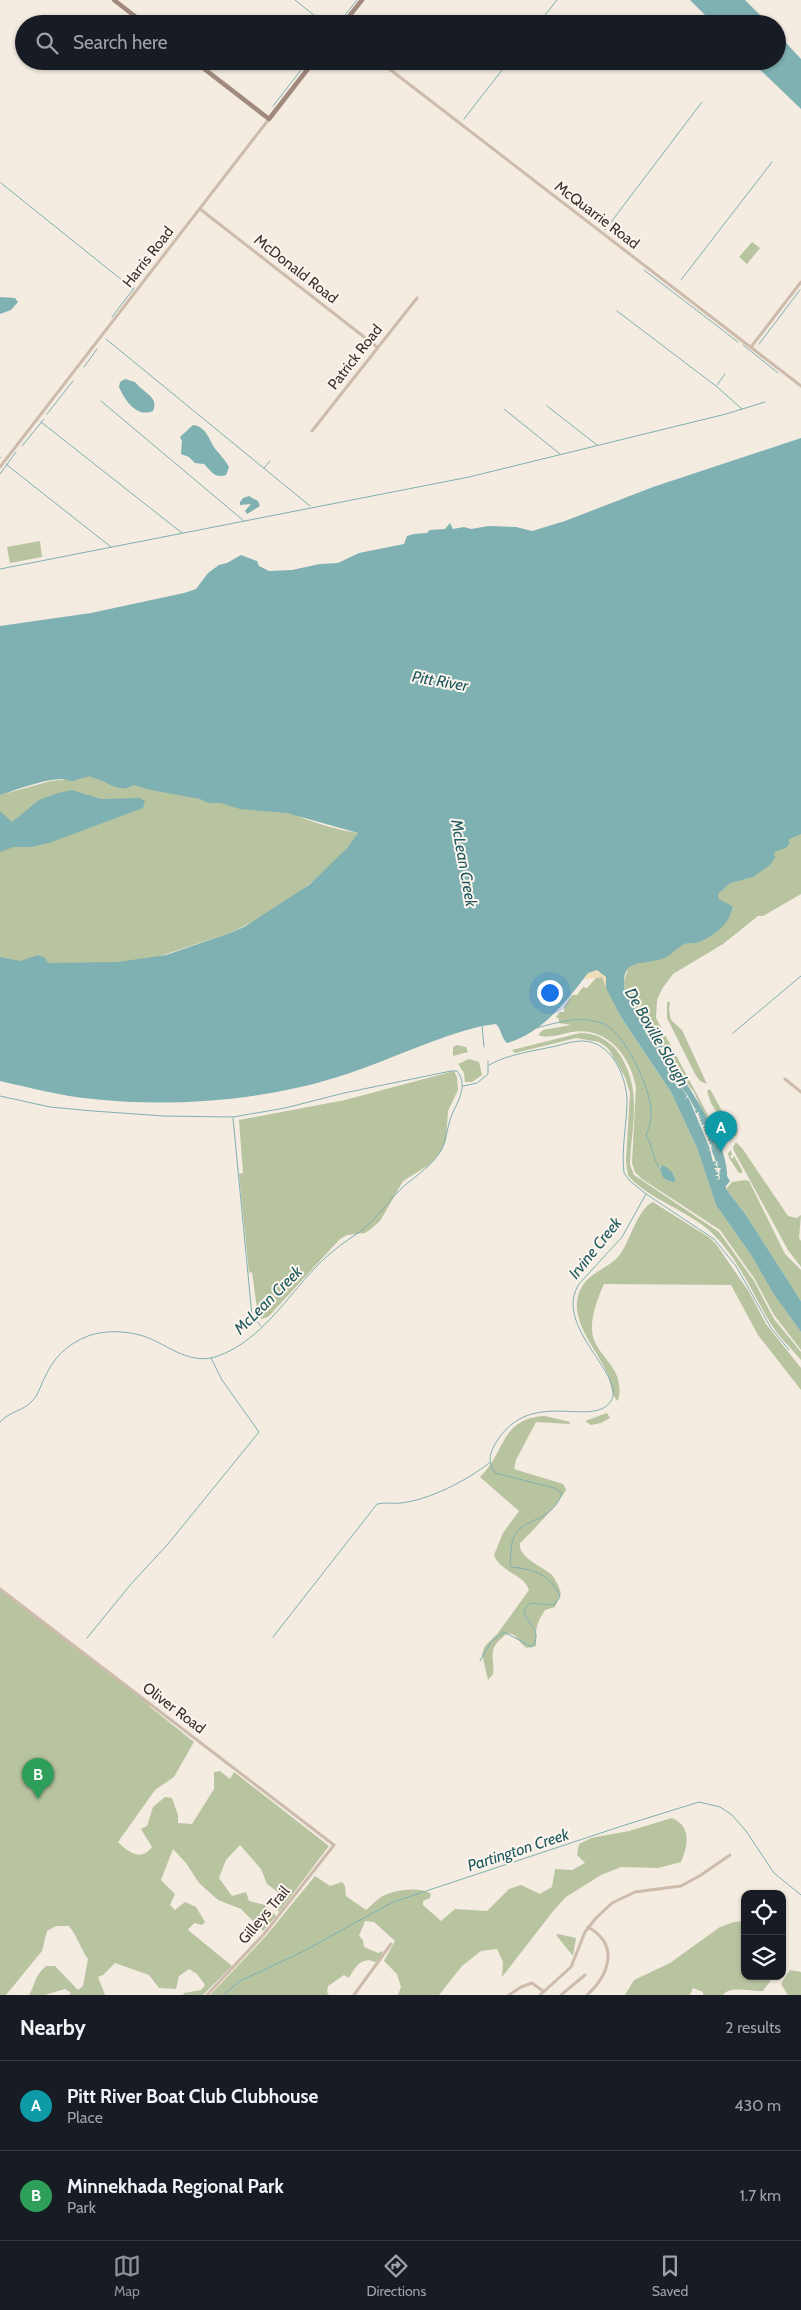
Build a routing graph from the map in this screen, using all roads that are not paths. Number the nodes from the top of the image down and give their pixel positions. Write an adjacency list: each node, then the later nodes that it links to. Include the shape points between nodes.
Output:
1 (114, 0): 3 (main road)
2 (362, 0): 4 (main road)
3 (133, 15)
4 (350, 15)
5 (206, 70): 8 (main road)
6 (307, 70): 8 (main road, Harris Road)
7 (391, 70): 13 (street, McQuarrie Road)
8 (269, 119): 9 (street, Harris Road)
9 (200, 209): 12 (street, McDonald Road); 16 (street, Harris Road)
10 (801, 282): 13 (street)
11 (416, 298): 12 (street, Patrick Road)
12 (377, 347): 15 (street, Patrick Road)
13 (751, 347): 14 (street, McQuarrie Road)
14 (801, 386)
15 (312, 431)
16 (0, 466)
17 (784, 1079): 18 (street)
18 (801, 1092)
19 (0, 1589): 20 (street, Oliver Road)
20 (334, 1845): 26 (street, Gilleys Trail, via 264,1934)
21 (730, 1855): 22 (street, via 681,1886 646,1890 622,1898 602,1911)
22 (588, 1927): 25 (street, via 572,1967); 31 (street, via 604,1940 609,1961 604,1973)
23 (391, 1944): 27 (street)
24 (585, 1975): 30 (street)
25 (543, 1991): 28 (street, via 530,1983); 29 (street)
26 (207, 1995)
27 (354, 1995)
28 (509, 1995)
29 (540, 1995)
30 (561, 1995)
31 (586, 1995)

